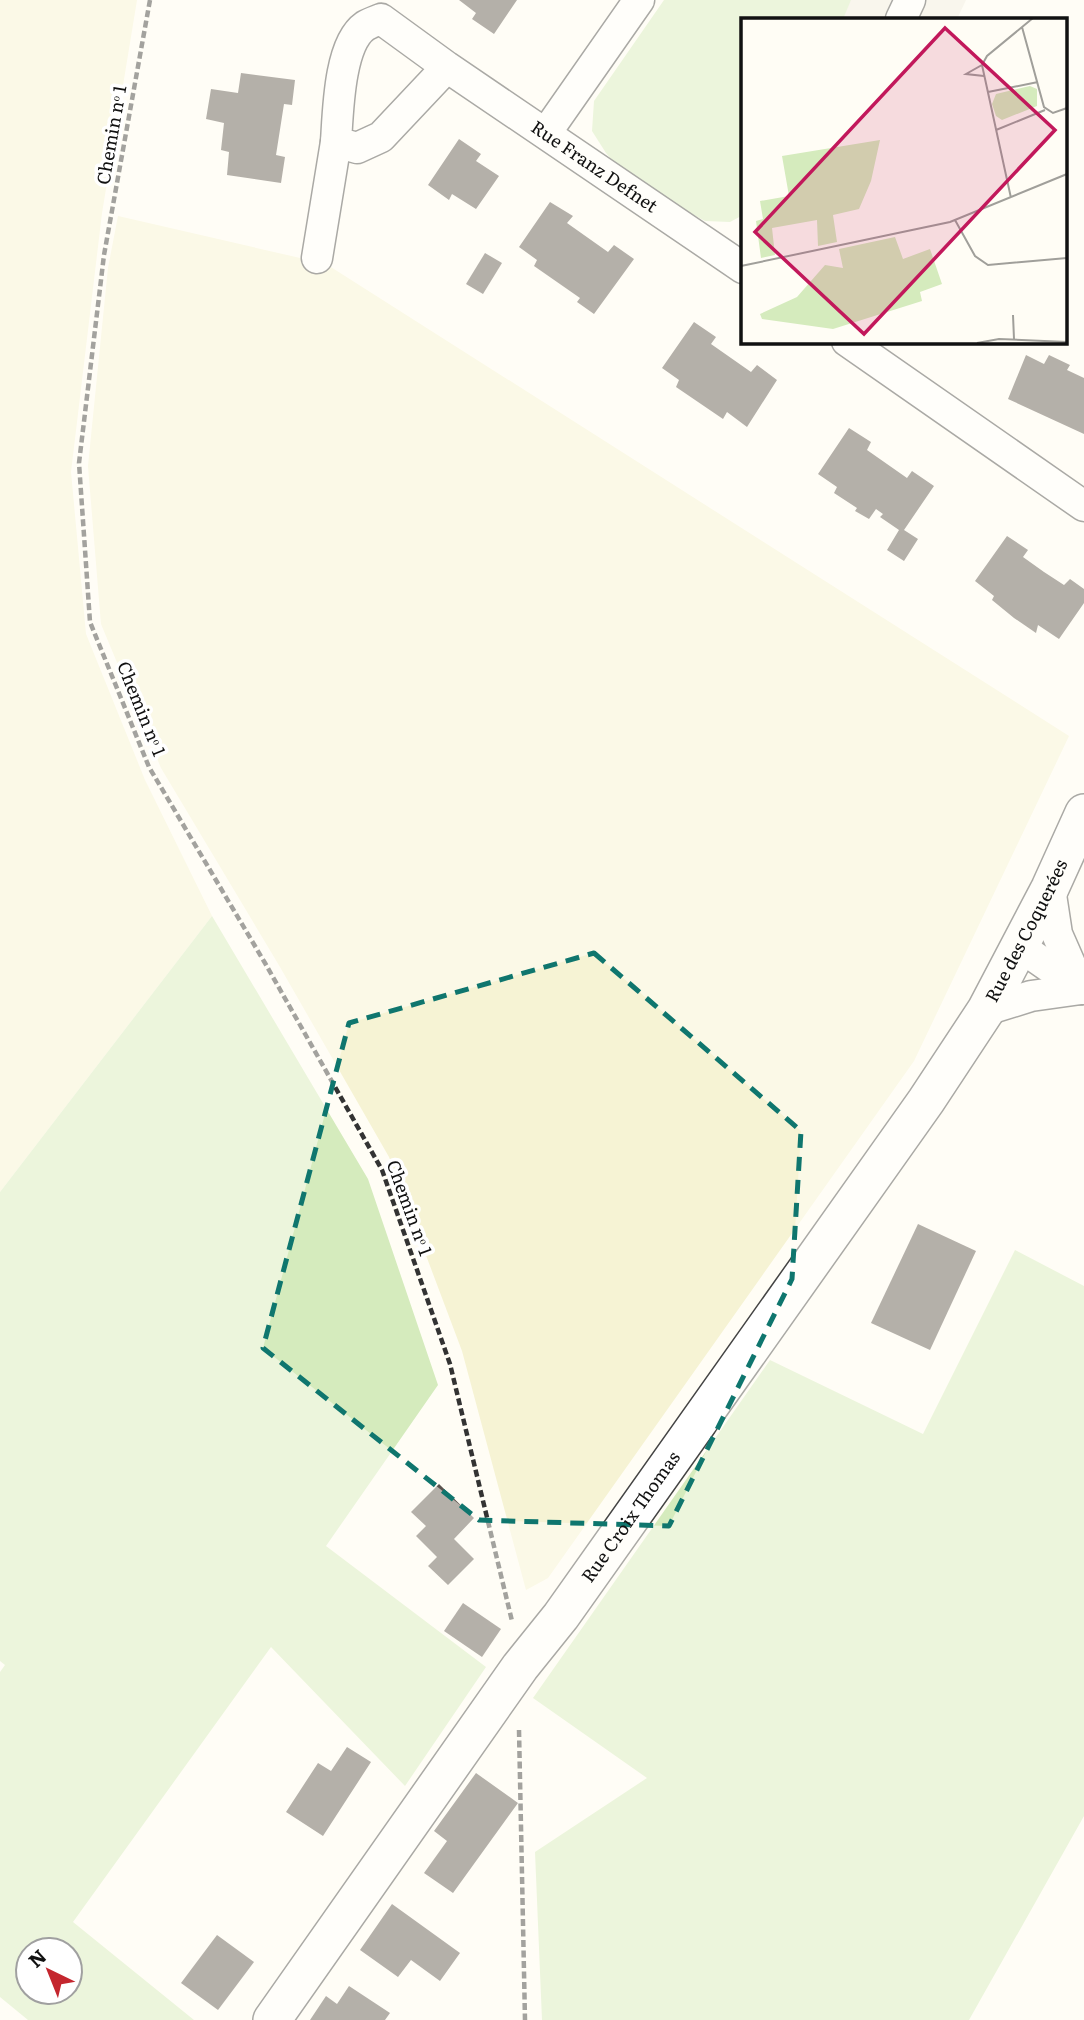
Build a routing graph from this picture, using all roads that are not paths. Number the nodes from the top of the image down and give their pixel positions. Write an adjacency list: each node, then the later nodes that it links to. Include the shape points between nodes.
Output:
1 (639, 0): 6 (street)
2 (910, 0): 4 (street)
3 (371, 10): 5 (street, Rue Franz Defnet); 7 (street, via 351,42 345,62)
4 (901, 18)
5 (447, 67): 6 (street, Rue Franz Defnet); 7 (street, via 381,137 357,148)
6 (546, 134): 9 (street, Rue Franz Defnet)
7 (336, 142): 8 (street)
8 (317, 258)
9 (741, 267)
10 (850, 343): 11 (street)
11 (1084, 506)
12 (1084, 813): 13 (street, Rue des Coquerées)
13 (1050, 888): 14 (street, Rue des Coquerées); 15 (street, via 1057,934)
14 (1013, 957): 15 (street); 16 (street, Rue des Coquerées)
15 (1082, 990): 16 (street, via 1031,996)
16 (986, 1010): 17 (street, Rue Croix Thomas, via 807,1271)
17 (272, 2020)

